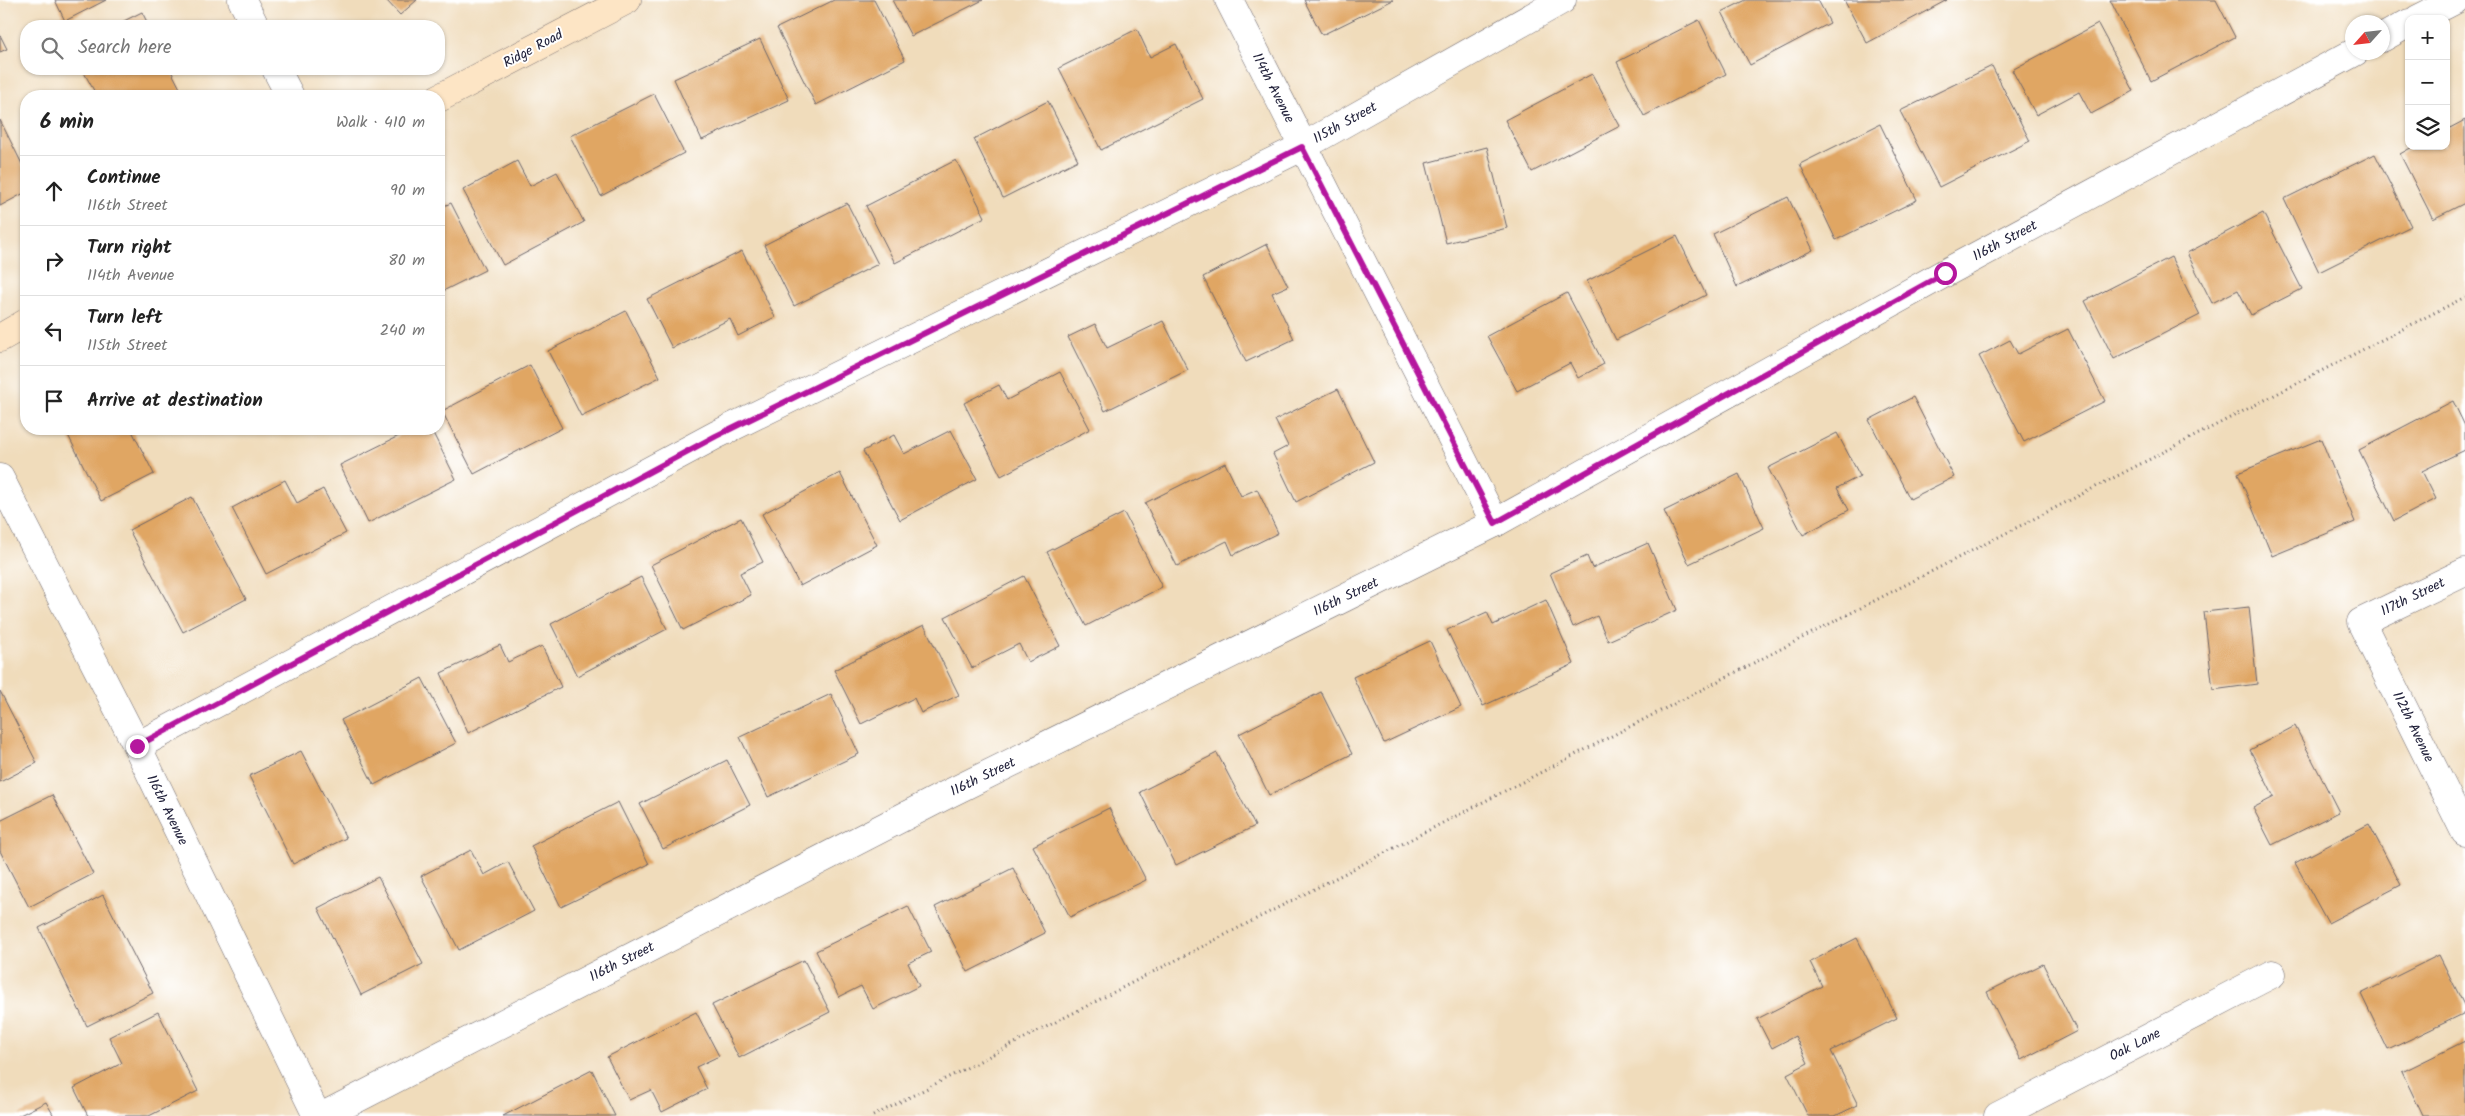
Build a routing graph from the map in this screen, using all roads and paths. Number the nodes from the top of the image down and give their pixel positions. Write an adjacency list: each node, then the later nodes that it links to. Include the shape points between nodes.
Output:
1 (242, 0): 7 (street)
2 (627, 0): 13 (street, Ridge Road)
3 (1229, 0): 14 (street, 114th Avenue)
4 (1562, 0): 14 (street, 115th Street)
5 (2455, 0): 6 (street)
6 (2426, 15)
7 (252, 20)
8 (2405, 25): 9 (street)
9 (2390, 34)
10 (2345, 57): 19 (street, 116th Street, via 1936,278)
11 (279, 75): 12 (street)
12 (287, 90)
13 (445, 95)
14 (1302, 147): 19 (street, 114th Avenue); 22 (street, 115th Street, via 716,436)
15 (2465, 298): 27 (path)
16 (20, 326): 17 (street)
17 (0, 338)
18 (0, 478): 22 (street, 116th Avenue)
19 (1495, 523): 26 (street, 116th Street, via 944,796)
20 (2465, 572): 21 (street, 117th Street)
21 (2361, 622): 23 (street, 112th Avenue)
22 (137, 746): 25 (street, 116th Avenue)
23 (2465, 832)
24 (2272, 974): 28 (street, Oak Lane)
25 (317, 1116)
26 (323, 1116)
27 (873, 1116)
28 (1998, 1116)

